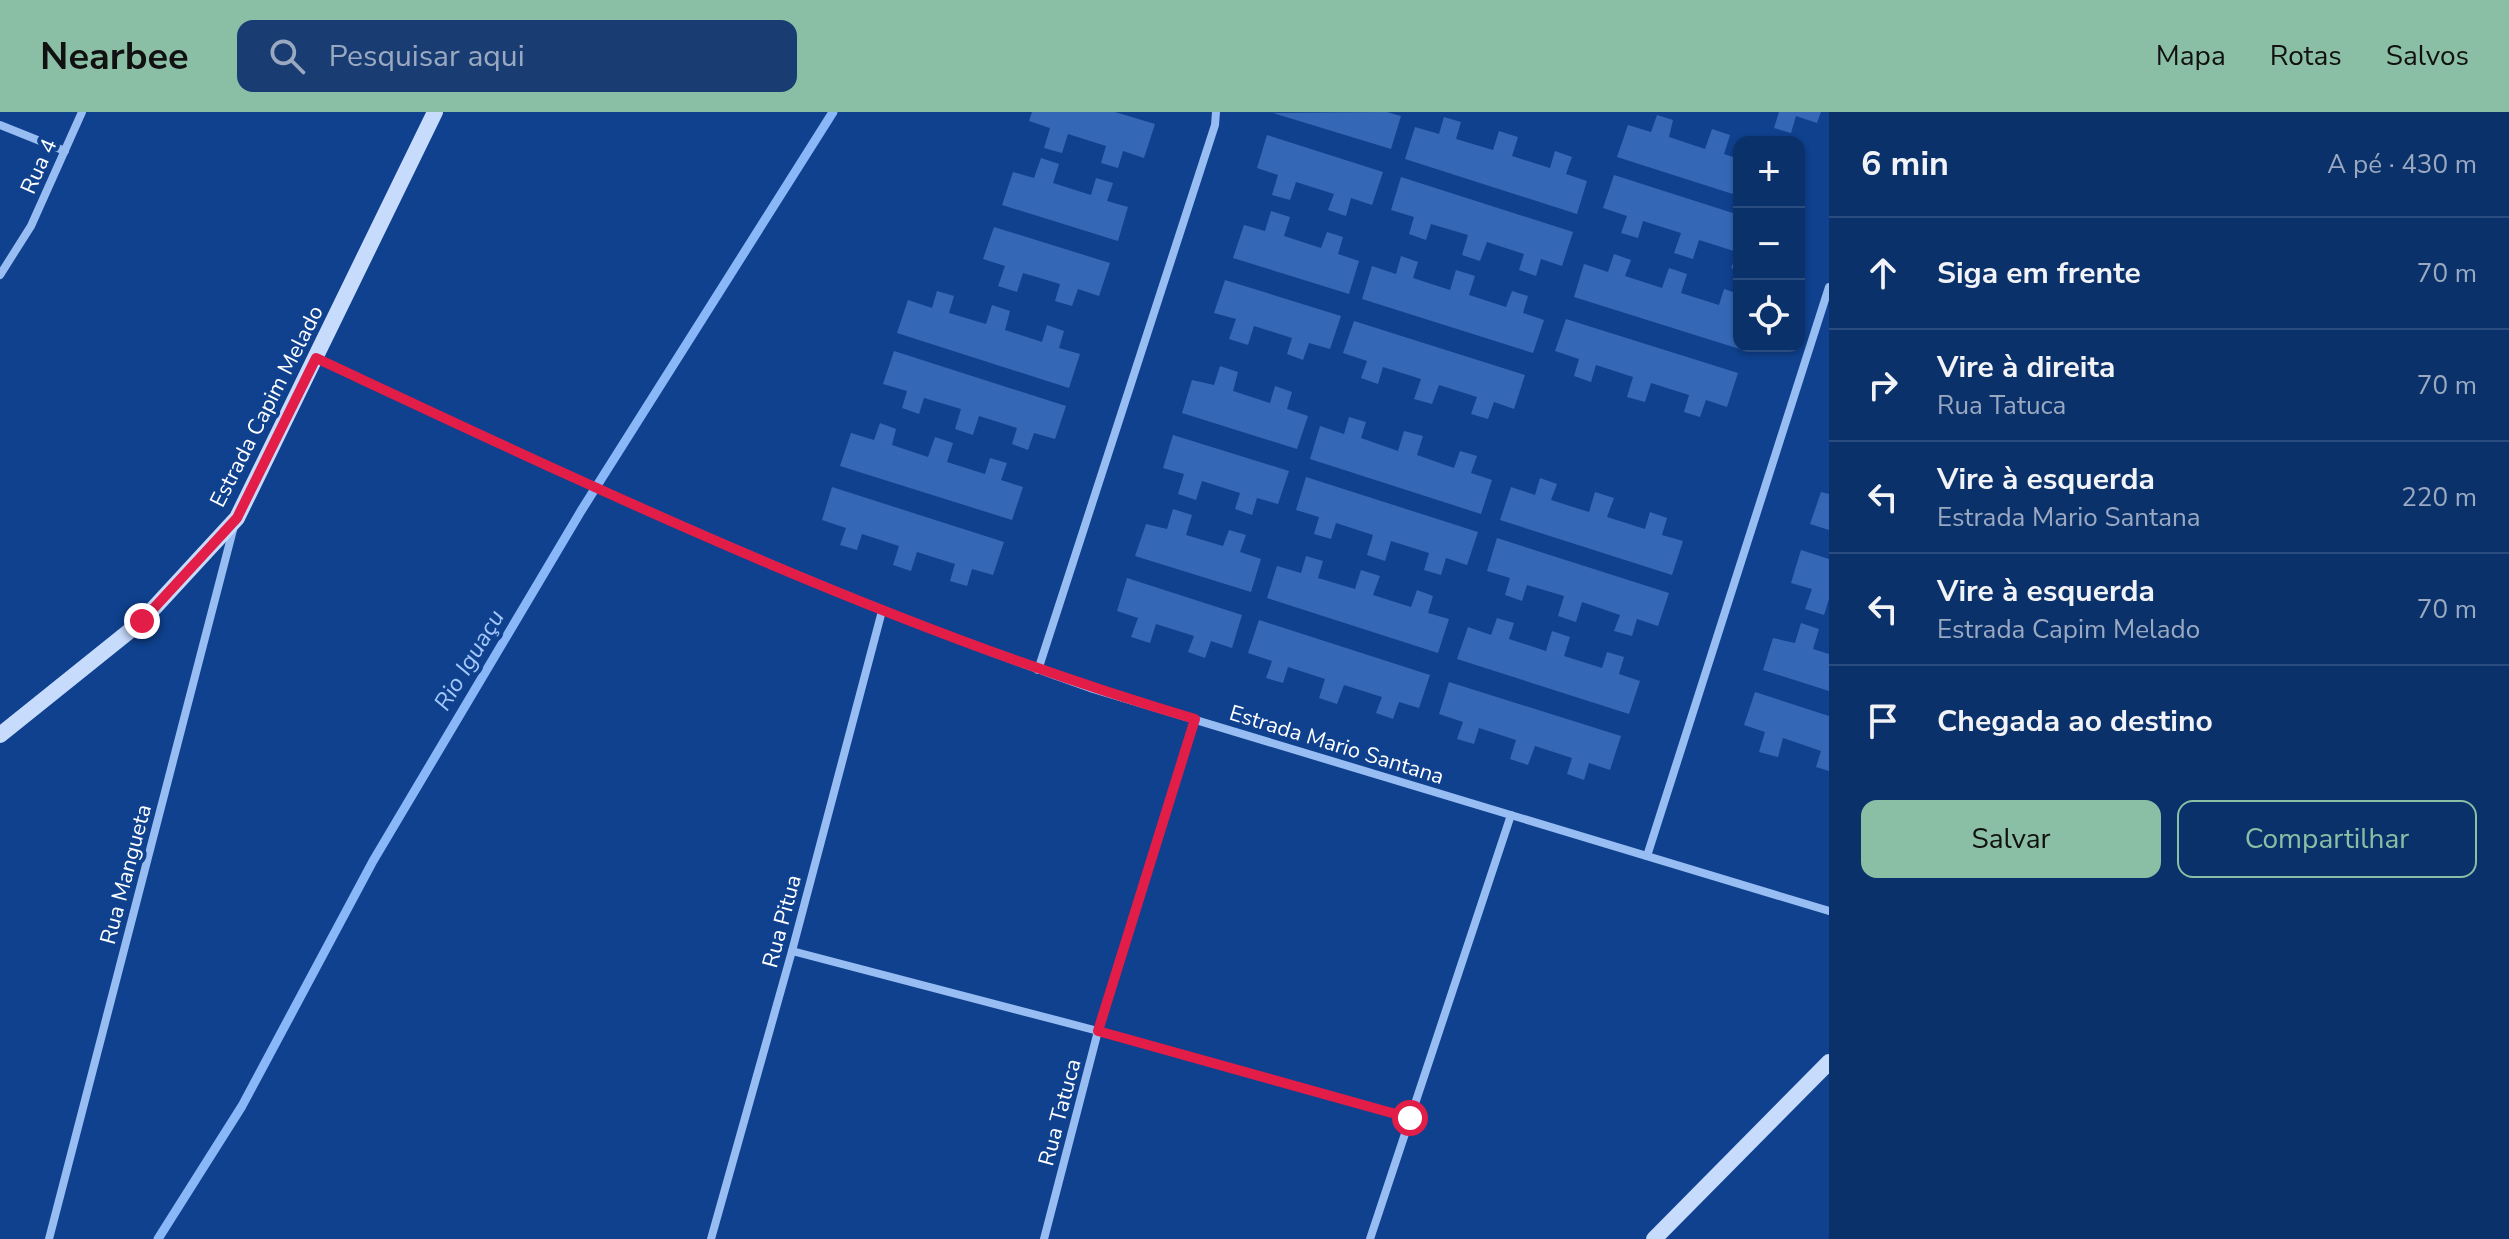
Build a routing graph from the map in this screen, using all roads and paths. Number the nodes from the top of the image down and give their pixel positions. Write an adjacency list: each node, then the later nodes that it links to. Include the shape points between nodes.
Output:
1 (82, 112): 5 (street, Rua 4)
2 (435, 112): 8 (street, Estrada Capim Melado)
3 (1216, 112): 11 (street)
4 (0, 125): 5 (street)
5 (65, 151): 6 (street, Rua 4, via 31,226)
6 (0, 275)
7 (1829, 287): 15 (street)
8 (316, 358): 9 (street, Estrada Capim Melado); 10 (street, Estrada Mario Santana, via 619,500)
9 (237, 518): 13 (street, Estrada Capim Melado, via 142,621); 21 (street, Rua Mangueta)
10 (882, 611): 11 (street, Estrada Mario Santana); 17 (street, Rua Pitua)
11 (1038, 670): 12 (street, Estrada Mario Santana)
12 (1195, 719): 14 (street, Estrada Mario Santana); 18 (street, Rua Tatuca)
13 (0, 735)
14 (1511, 815): 15 (street, Estrada Mario Santana); 20 (street)
15 (1647, 856): 16 (street, Estrada Mario Santana)
16 (1829, 911)
17 (792, 951): 18 (street); 22 (street, Rua Pitua)
18 (1098, 1031): 20 (street); 23 (street, Rua Tatuca)
19 (1829, 1062): 25 (street)
20 (1410, 1118): 24 (street)
21 (49, 1239)
22 (711, 1239)
23 (1044, 1239)
24 (1370, 1239)
25 (1654, 1239)

